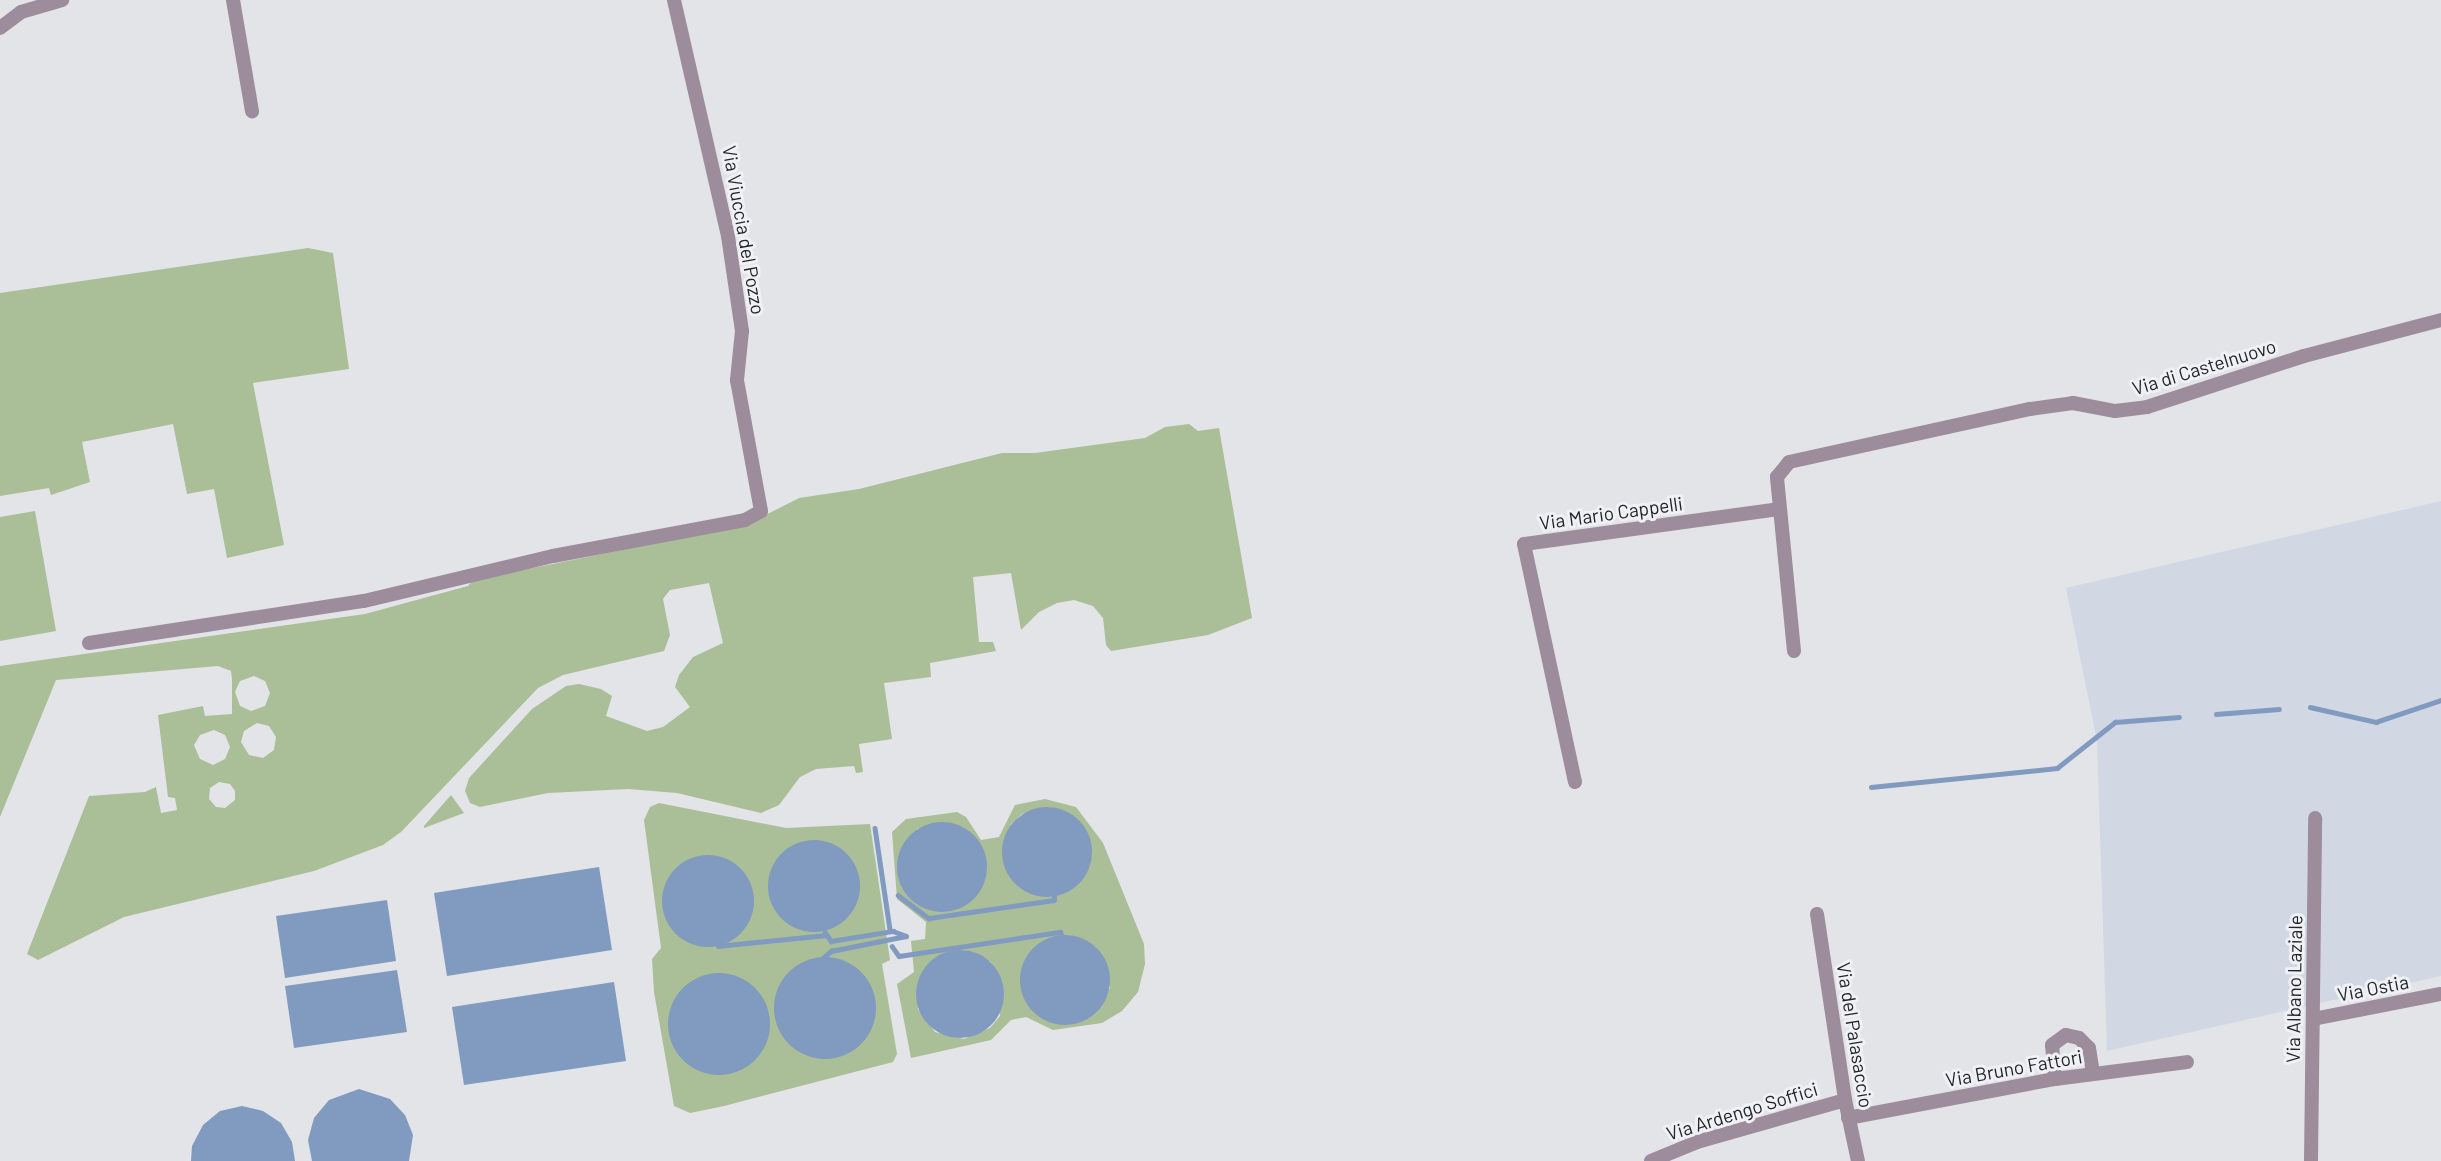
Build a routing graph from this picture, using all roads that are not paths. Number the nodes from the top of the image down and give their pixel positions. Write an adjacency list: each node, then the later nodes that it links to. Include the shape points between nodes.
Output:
1 (62, 0): 4 (street, via 21,12)
2 (233, 0): 5 (street)
3 (674, 0): 8 (street, Via Viuccia del Pozzo, via 728,236 742,331 737,380 761,511 745,520 553,556 364,601)
4 (0, 28)
5 (253, 111)
6 (2441, 320): 7 (street, Via di Castelnuovo, via 2304,356 2147,407 2115,411 2073,403 2030,409 1798,458 1777,477)
7 (1779, 509): 9 (street); 10 (street, Via Mario Cappelli, via 1524,544)
8 (89, 642)
9 (1794, 651)
10 (1575, 782)
11 (2315, 818): 14 (street, Via Albano Laziale)
12 (1818, 914): 18 (street, Via del Palasaccio)
13 (2441, 995): 14 (street, Via Ostia)
14 (2313, 1019): 22 (street, Via Albano Laziale)
15 (2187, 1062): 16 (street, Via Bruno Fattori)
16 (2093, 1073): 17 (street, Via Bruno Fattori); 17 (street, via 2090,1048 2080,1038 2066,1035 2052,1045)
17 (2055, 1079): 19 (street, Via Bruno Fattori)
18 (1845, 1100): 19 (street, Via del Palasaccio); 20 (street, Via Ardengo Soffici, via 1697,1142)
19 (1848, 1118): 21 (street, Via del Palasaccio)
20 (1651, 1161)
21 (1858, 1161)
22 (2311, 1161)

